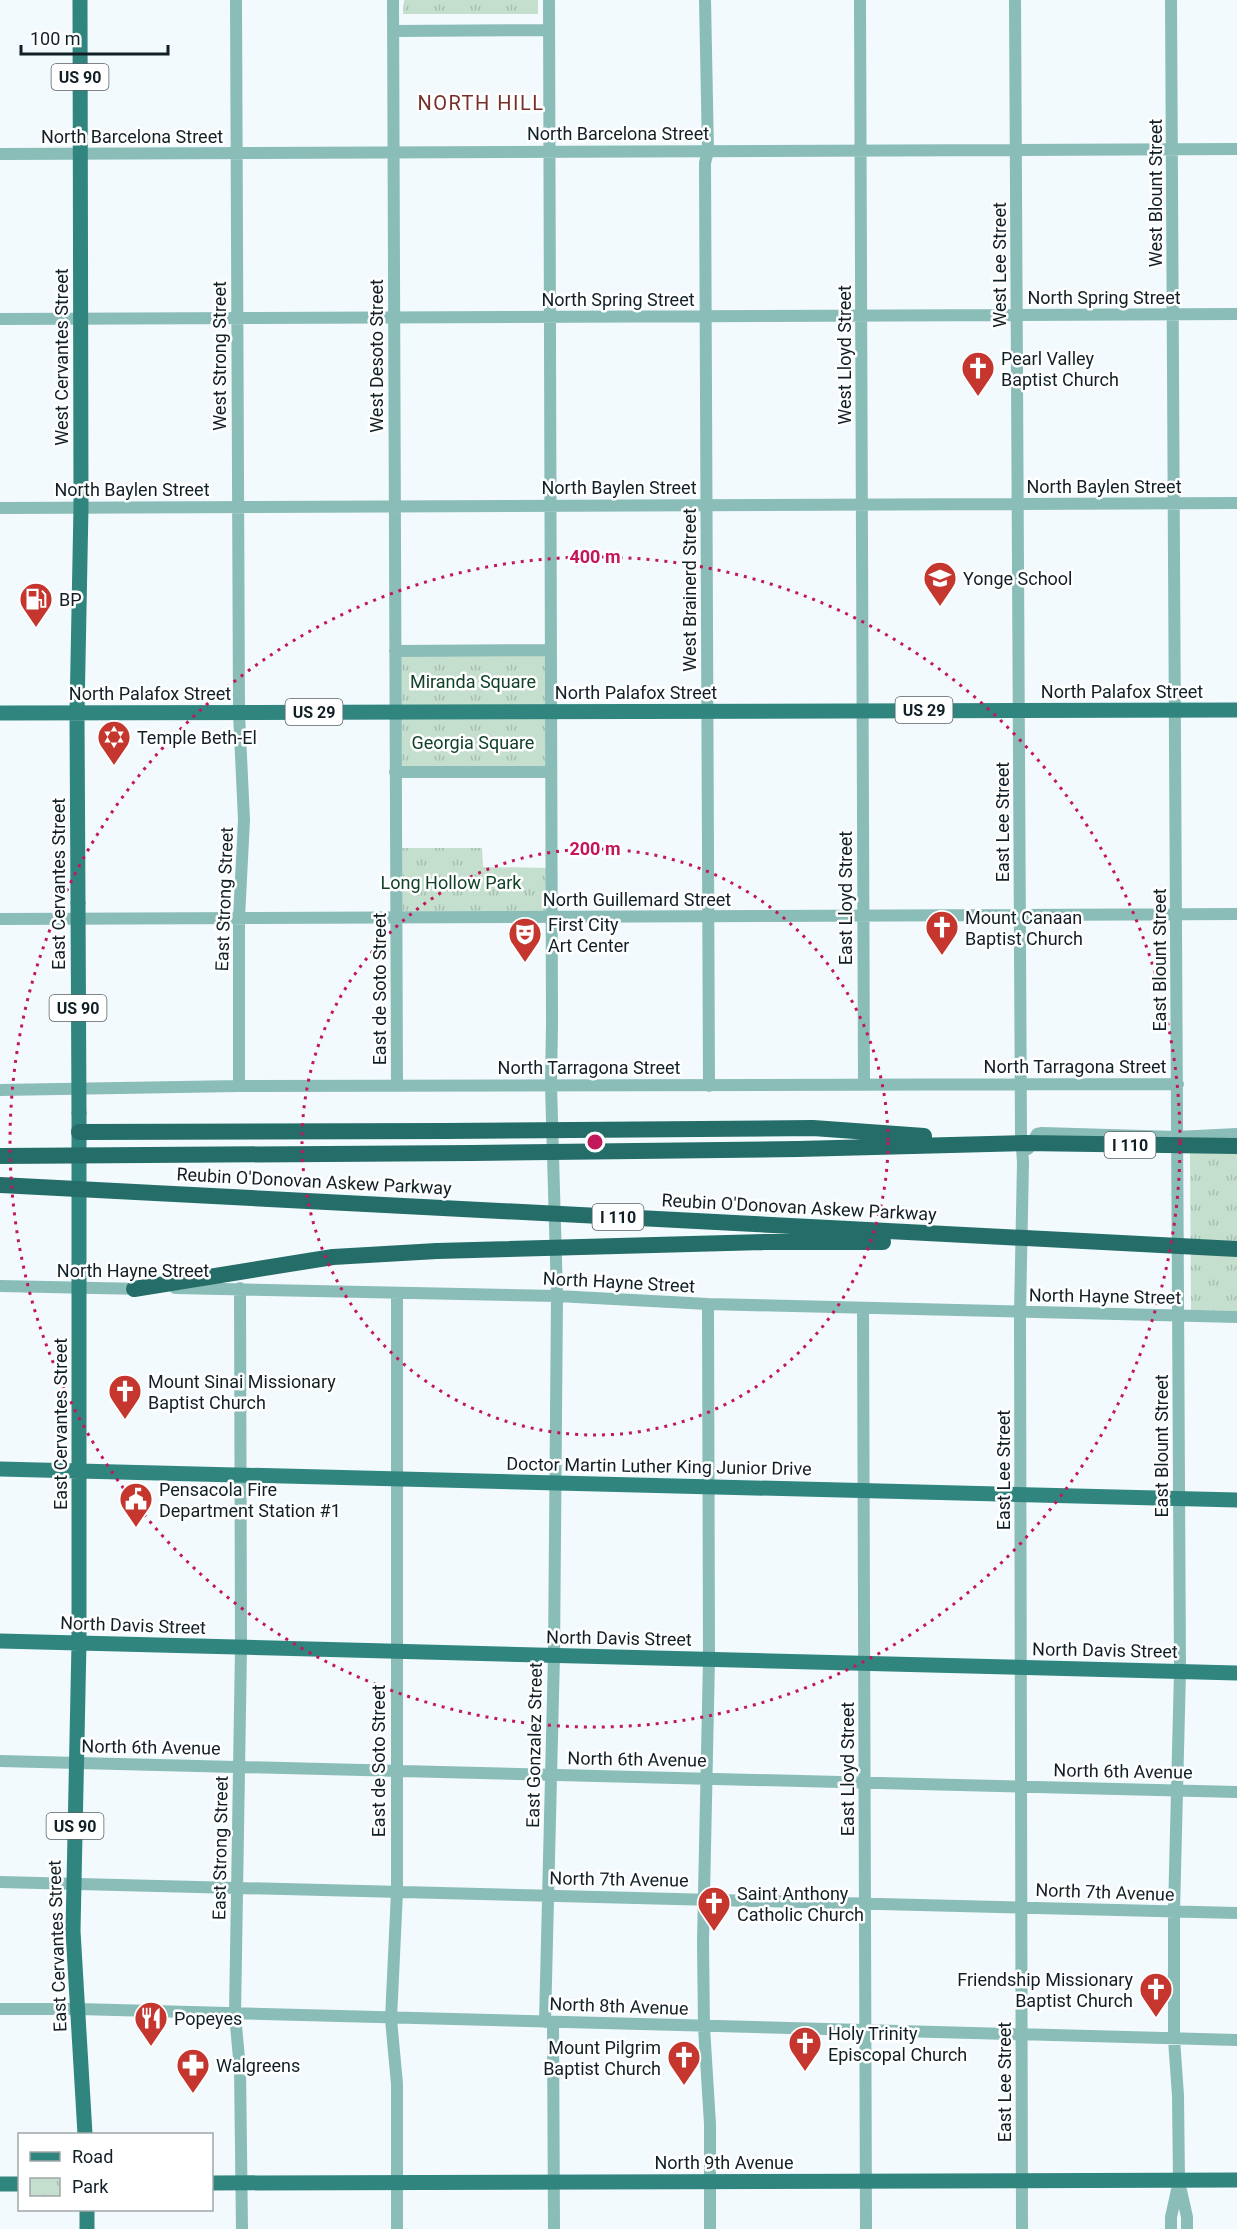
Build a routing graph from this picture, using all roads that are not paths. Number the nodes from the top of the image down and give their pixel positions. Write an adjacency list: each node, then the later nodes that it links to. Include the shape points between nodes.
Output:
1 (80, 0): 20 (main road, West Cervantes Street / US 90)
2 (236, 0): 17 (street, West Strong Street)
3 (393, 0): 10 (street, West Desoto Street)
4 (549, 0): 9 (street, East Gonzalez Street)
5 (705, 0): 15 (street, West Brainerd Street)
6 (860, 0): 14 (street, West Lloyd Street)
7 (1016, 0): 11 (street, West Lee Street)
8 (1172, 0): 12 (street, West Blount Street)
9 (549, 30): 10 (street); 16 (street, East Gonzalez Street)
10 (393, 31): 18 (street, West Desoto Street)
11 (1016, 149): 12 (street, North Barcelona Street); 14 (street, North Barcelona Street); 22 (street, West Lee Street)
12 (1172, 149): 13 (street, North Barcelona Street); 23 (street, West Blount Street)
13 (1237, 149)
14 (860, 150): 15 (street, North Barcelona Street); 26 (street, West Lloyd Street)
15 (708, 151): 16 (street, North Barcelona Street); 25 (street, West Brainerd Street)
16 (549, 152): 18 (street, North Barcelona Street); 24 (street, East Gonzalez Street)
17 (237, 153): 18 (street, North Barcelona Street); 20 (street, North Barcelona Street); 27 (street, West Strong Street)
18 (393, 153): 28 (street, West Desoto Street)
19 (0, 154): 20 (street, North Barcelona Street)
20 (80, 154): 30 (main road, West Cervantes Street / US 90)
21 (1237, 314): 23 (street, North Spring Street)
22 (1017, 315): 23 (street, North Spring Street); 26 (street, North Spring Street); 34 (street, West Lee Street)
23 (1174, 315): 31 (street, West Blount Street)
24 (550, 317): 25 (street, North Spring Street); 28 (street, North Spring Street); 37 (street, East Gonzalez Street)
25 (706, 317): 26 (street, North Spring Street); 35 (street, West Brainerd Street)
26 (862, 317): 33 (street, West Lloyd Street)
27 (237, 318): 28 (street, North Spring Street); 30 (street, North Spring Street); 39 (street, West Strong Street)
28 (393, 318): 36 (street, West Desoto Street)
29 (0, 319): 30 (street, North Spring Street)
30 (81, 319): 38 (main road, West Cervantes Street / US 90)
31 (1175, 503): 32 (street, North Baylen Street); 34 (street, North Baylen Street); 45 (street, West Blount Street)
32 (1237, 503)
33 (862, 504): 34 (street, North Baylen Street); 35 (street, North Baylen Street); 43 (street, West Lloyd Street)
34 (1017, 504): 44 (street, West Lee Street)
35 (707, 505): 37 (street, North Baylen Street); 47 (street, West Brainerd Street)
36 (394, 506): 37 (street, North Baylen Street); 39 (street, North Baylen Street); 42 (street, West Desoto Street)
37 (551, 506): 41 (street, East Gonzalez Street)
38 (81, 507): 39 (street, North Baylen Street); 40 (street, North Baylen Street); 51 (main road, West Cervantes Street / US 90)
39 (238, 507): 52 (street, West Strong Street)
40 (0, 508)
41 (551, 650): 42 (street); 49 (street, East Gonzalez Street)
42 (395, 651): 48 (street, West Desoto Street)
43 (863, 710): 44 (main road, North Palafox Street / US 29); 47 (main road, North Palafox Street / US 29); 58 (street, East Lloyd Street)
44 (1019, 710): 45 (main road, North Palafox Street / US 29); 56 (street, East Lee Street)
45 (1176, 710): 46 (main road, North Palafox Street / US 29); 57 (street, East Blount Street)
46 (1237, 710)
47 (708, 711): 49 (main road, North Palafox Street / US 29); 60 (street, West Brainerd Street)
48 (395, 712): 49 (main road, North Palafox Street / US 29); 52 (main road, North Palafox Street / US 29); 53 (street, East de Soto Street)
49 (551, 712): 54 (street, East Gonzalez Street)
50 (0, 713): 51 (main road, North Palafox Street)
51 (77, 713): 52 (main road, North Palafox Street / US 29); 72 (main road, East Cervantes Street / US 90, bridge)
52 (239, 713): 61 (street, East Strong Street, via 244,820)
53 (395, 772): 54 (street); 62 (street, East de Soto Street)
54 (551, 772): 59 (street, East Gonzalez Street)
55 (1237, 914): 57 (street, North Guillemard Street)
56 (1020, 915): 57 (street, North Guillemard Street); 58 (street, North Guillemard Street); 67 (street, East Lee Street)
57 (1177, 915): 64 (street, East Blount Street)
58 (863, 916): 60 (street, North Guillemard Street); 66 (street, East Lloyd Street)
59 (552, 917): 60 (street, North Guillemard Street); 62 (street, North Guillemard Street); 65 (street, East Gonzalez Street)
60 (708, 917): 70 (street, West Brainerd Street)
61 (239, 918): 62 (street, North Guillemard Street); 63 (street, North Guillemard Street); 68 (street, East Strong Street)
62 (396, 918): 69 (street, East de Soto Street)
63 (0, 919)
64 (1178, 1084): 67 (street, North Tarragona Street); 74 (street, East Blount Street)
65 (550, 1085): 69 (street, North Tarragona Street); 70 (street, North Tarragona Street); 87 (street, East Gonzalez Street)
66 (864, 1085): 67 (street, North Tarragona Street); 70 (street, North Tarragona Street)
67 (1021, 1085): 78 (street, East Lee Street)
68 (239, 1086): 69 (street, North Tarragona Street); 71 (street, North Tarragona Street)
69 (397, 1086)
70 (709, 1086)
71 (0, 1090)
72 (79, 1132): 75 (highway, bridge, via 813,1128); 83 (main road, East Cervantes Street / US 90)
73 (1237, 1134): 74 (street)
74 (1177, 1137): 78 (street, via 1042,1133 1032,1140); 91 (street, East Blount Street)
75 (1024, 1143): 76 (highway, Reubin O'Donovan Askew Parkway / I 110, bridge); 77 (highway, Reubin O'Donovan Askew Parkway / I 110, bridge, via 798,1149)
76 (1237, 1146)
77 (0, 1156)
78 (1023, 1162): 90 (street, East Lee Street)
79 (0, 1185): 80 (highway, Reubin O'Donovan Askew Parkway / I 110, bridge)
80 (1102, 1242): 81 (highway, Reubin O'Donovan Askew Parkway / I 110, bridge); 85 (highway, bridge, via 1013,1246 795,1242 437,1251 333,1257)
81 (1237, 1249)
82 (0, 1286): 83 (street, North Hayne Street)
83 (79, 1288): 85 (street, North Hayne Street); 94 (main road, East Cervantes Street / US 90)
84 (240, 1288): 85 (street, North Hayne Street); 86 (street, North Hayne Street); 95 (street, East Strong Street)
85 (134, 1289)
86 (397, 1293): 87 (street, North Hayne Street); 96 (street, East de Soto Street)
87 (556, 1296): 88 (street, North Hayne Street); 97 (street, East Gonzalez Street)
88 (708, 1304): 89 (street, North Hayne Street); 98 (street)
89 (864, 1308): 90 (street, North Hayne Street); 99 (street, East Lloyd Street)
90 (1020, 1313): 91 (street, North Hayne Street); 100 (street, East Lee Street)
91 (1178, 1315): 92 (street, North Hayne Street); 101 (street, East Blount Street)
92 (1237, 1317)
93 (0, 1469): 94 (main road, Doctor Martin Luther King Junior Drive)
94 (79, 1471): 95 (main road, Doctor Martin Luther King Junior Drive); 104 (main road, East Cervantes Street / US 90)
95 (241, 1474): 96 (main road, Doctor Martin Luther King Junior Drive); 105 (street, East Strong Street)
96 (396, 1479): 97 (main road, Doctor Martin Luther King Junior Drive); 106 (street, East de Soto Street)
97 (554, 1483): 98 (main road, Doctor Martin Luther King Junior Drive); 107 (street, East Gonzalez Street)
98 (708, 1486): 99 (main road, Doctor Martin Luther King Junior Drive); 108 (street)
99 (864, 1491): 100 (main road, Doctor Martin Luther King Junior Drive); 109 (street, East Lloyd Street)
100 (1021, 1495): 101 (main road, Doctor Martin Luther King Junior Drive); 110 (street, East Lee Street)
101 (1180, 1499): 102 (main road, Doctor Martin Luther King Junior Drive); 111 (street, East Blount Street)
102 (1237, 1500)
103 (0, 1641): 104 (main road, North Davis Street)
104 (79, 1643): 105 (main road, North Davis Street); 114 (main road, East Cervantes Street / US 90)
105 (241, 1648): 106 (main road, North Davis Street); 115 (street, East Strong Street)
106 (396, 1651): 107 (main road, North Davis Street); 116 (street, East de Soto Street)
107 (554, 1655): 108 (main road, North Davis Street); 117 (street, East Gonzalez Street)
108 (709, 1659): 109 (main road, North Davis Street); 118 (street)
109 (864, 1664): 110 (main road, North Davis Street); 119 (street, East Lloyd Street)
110 (1021, 1667): 111 (main road, North Davis Street); 120 (street, East Lee Street)
111 (1180, 1671): 112 (main road, North Davis Street); 121 (street, East Blount Street)
112 (1237, 1672)
113 (0, 1761): 114 (street, North 6th Avenue)
114 (76, 1763): 115 (street, North 6th Avenue); 124 (main road, East Cervantes Street / US 90)
115 (239, 1767): 116 (street, North 6th Avenue); 125 (street, East Strong Street)
116 (396, 1771): 117 (street, North 6th Avenue); 126 (street, East de Soto Street)
117 (551, 1775): 118 (street, North 6th Avenue); 127 (street, East Gonzalez Street)
118 (708, 1778): 119 (street, North 6th Avenue); 128 (street)
119 (865, 1783): 120 (street, North 6th Avenue); 129 (street, East Lloyd Street)
120 (1021, 1787): 121 (street, North 6th Avenue); 130 (street, East Lee Street)
121 (1176, 1791): 122 (street, North 6th Avenue); 131 (street, East Blount Street)
122 (1237, 1792)
123 (0, 1882): 124 (street, North 7th Avenue)
124 (73, 1884): 125 (street, North 7th Avenue); 134 (main road, East Cervantes Street / US 90)
125 (237, 1887): 126 (street, North 7th Avenue); 135 (street, East Strong Street)
126 (397, 1892): 127 (street, North 7th Avenue); 136 (street, East de Soto Street)
127 (548, 1896): 128 (street, North 7th Avenue); 137 (street, East Gonzalez Street)
128 (703, 1899): 129 (street, North 7th Avenue); 138 (street)
129 (865, 1904): 130 (street, North 7th Avenue); 139 (street, East Lloyd Street)
130 (1022, 1908): 131 (street, North 7th Avenue); 140 (street, East Lee Street)
131 (1174, 1912): 132 (street, North 7th Avenue); 141 (street, East Blount Street)
132 (1237, 1913)
133 (0, 2009): 134 (street, North 8th Avenue)
134 (78, 2009): 135 (street, North 8th Avenue); 143 (main road, East Cervantes Street / US 90)
135 (235, 2015): 136 (street, North 8th Avenue); 152 (street, East Strong Street)
136 (391, 2019): 137 (street, North 8th Avenue); 149 (street, East de Soto Street, via 398,2084)
137 (549, 2023): 138 (street, North 8th Avenue); 150 (street, East Gonzalez Street)
138 (704, 2027): 139 (street, North 8th Avenue); 145 (street)
139 (865, 2030): 140 (street, North 8th Avenue); 146 (street, East Lloyd Street)
140 (1022, 2035): 141 (street, North 8th Avenue); 147 (street, East Lee Street)
141 (1174, 2039): 142 (street, North 8th Avenue); 148 (street, East Blount Street)
142 (1237, 2040)
143 (85, 2133)
144 (1237, 2180): 148 (main road, North 9th Avenue)
145 (710, 2181): 146 (main road, North 9th Avenue); 150 (main road, North 9th Avenue); 160 (street)
146 (866, 2181): 147 (main road, North 9th Avenue); 161 (street, East Lloyd Street)
147 (1022, 2181): 148 (main road, North 9th Avenue); 162 (street, East Lee Street)
148 (1179, 2181): 163 (street, East Blount Street); 164 (street, East Blount Street)
149 (397, 2182): 150 (main road, North 9th Avenue); 152 (main road, North 9th Avenue); 158 (street, East de Soto Street)
150 (554, 2182): 159 (street, East Gonzalez Street)
151 (213, 2183): 152 (main road, North 9th Avenue)
152 (242, 2183): 157 (street, East Strong Street)
153 (0, 2184): 154 (main road)
154 (18, 2184)
155 (87, 2211): 156 (main road)
156 (87, 2229)
157 (242, 2229)
158 (397, 2229)
159 (554, 2229)
160 (710, 2229)
161 (866, 2229)
162 (1022, 2229)
163 (1171, 2229)
164 (1187, 2229)

